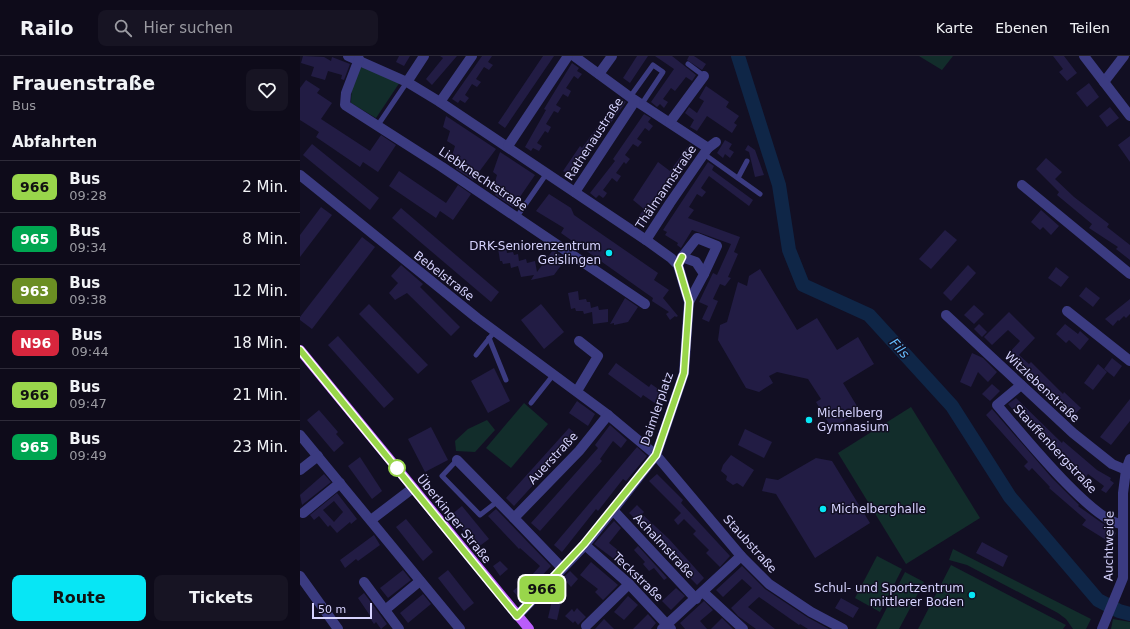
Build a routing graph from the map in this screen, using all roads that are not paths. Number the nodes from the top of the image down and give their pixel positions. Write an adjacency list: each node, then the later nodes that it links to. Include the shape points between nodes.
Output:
1 (424, 56): 12 (street)
2 (472, 56): 15 (street)
3 (568, 56): 20 (street)
4 (574, 56): 11 (street, Rathenaustraße)
5 (612, 56): 11 (street)
6 (1084, 56): 13 (street)
7 (1124, 56): 13 (street)
8 (356, 57): 12 (street, Liebknechtstraße); 17 (street, Liebknechtstraße, via 345,105)
9 (688, 64): 10 (lane)
10 (704, 76): 18 (street)
11 (602, 77): 14 (street, Rathenaustraße)
12 (407, 82): 15 (street, Liebknechtstraße); 17 (lane)
13 (1104, 82): 16 (street)
14 (635, 101): 14 (lane, via 652,65 664,72); 18 (street, Rathenaustraße); 27 (street, Rathenaustraße)
15 (440, 102): 20 (street, Liebknechtstraße)
16 (1130, 116)
17 (378, 125): 29 (street, Liebknechtstraße)
18 (674, 125): 21 (street, Thälmannstraße)
19 (716, 142): 21 (street, Thälmannstraße)
20 (508, 146): 23 (street, Liebknechtstraße)
21 (706, 151): 25 (lane); 30 (street, Thälmannstraße)
22 (747, 161): 25 (lane)
23 (547, 173): 27 (street, Liebknechtstraße); 29 (lane)
24 (300, 175): 38 (street, Bebelstraße)
25 (738, 178): 28 (lane)
26 (1022, 185): 33 (street)
27 (575, 192): 30 (street, Liebknechtstraße)
28 (760, 194)
29 (516, 218): 34 (street, Liebknechtstraße)
30 (646, 240): 31 (street, Liebknechtstraße)
31 (680, 261): 32 (street, Liebknechtstraße, via 696,262); 32 (street, via 697,238 717,246); 35 (street)
32 (704, 274): 35 (street)
33 (1130, 274)
34 (645, 304)
35 (689, 306): 50 (street, Daimlerplatz, via 684,373)
36 (1067, 311): 42 (street)
37 (946, 315): 45 (street, Witzlebenstraße)
38 (492, 335): 41 (lane); 43 (street, Bebelstraße); 44 (lane)
39 (580, 341): 46 (street, via 598,356)
40 (300, 350): 57 (main road, Überkinger Straße)
41 (476, 355)
42 (1130, 362)
43 (554, 374): 46 (street, Bebelstraße); 47 (lane)
44 (506, 380)
45 (1021, 385): 55 (street, Witzlebenstraße, via 1073,433 1112,464); 63 (street, Stauffenbergstraße, via 997,405 1057,473 1092,507 1113,522)
46 (576, 391): 48 (street, Bebelstraße)
47 (531, 403)
48 (608, 415): 50 (street, Daimlerplatz); 61 (street, Auerstraße, via 579,451)
49 (300, 435): 51 (street)
50 (656, 455): 59 (street); 65 (street, Staubstraße)
51 (318, 456): 54 (street); 56 (street)
52 (1130, 459): 55 (street, Auchtweide)
53 (457, 460): 58 (street); 58 (lane, via 442,476 480,515)
54 (300, 470)
55 (1126, 470): 63 (street, Auchtweide)
56 (340, 484): 60 (street); 62 (street)
57 (413, 488): 62 (street); 73 (main road, Überkinger Straße)
58 (498, 501): 61 (street)
59 (613, 510): 64 (street); 71 (street, Achalmstraße)
60 (303, 513)
61 (514, 518): 66 (street)
62 (371, 520): 68 (street)
63 (1122, 524): 82 (street, Auchtweide, via 1124,578)
64 (584, 544): 66 (street); 70 (street, Teckstraße)
65 (740, 556): 71 (street); 81 (street, Staubstraße, via 769,584)
66 (562, 568): 73 (street)
67 (300, 576): 76 (street)
68 (420, 581): 72 (street); 78 (street)
69 (364, 582): 72 (street)
70 (629, 584): 74 (street, Teckstraße); 75 (street)
71 (699, 595): 74 (street); 80 (street, Achalmstraße)
72 (385, 610): 77 (street)
73 (517, 616): 79 (main road, Überkinger Straße)
74 (666, 627)
75 (584, 628)
76 (338, 629)
77 (399, 629)
78 (460, 629)
79 (529, 629)
80 (742, 629)
81 (843, 629)
82 (1102, 629)

